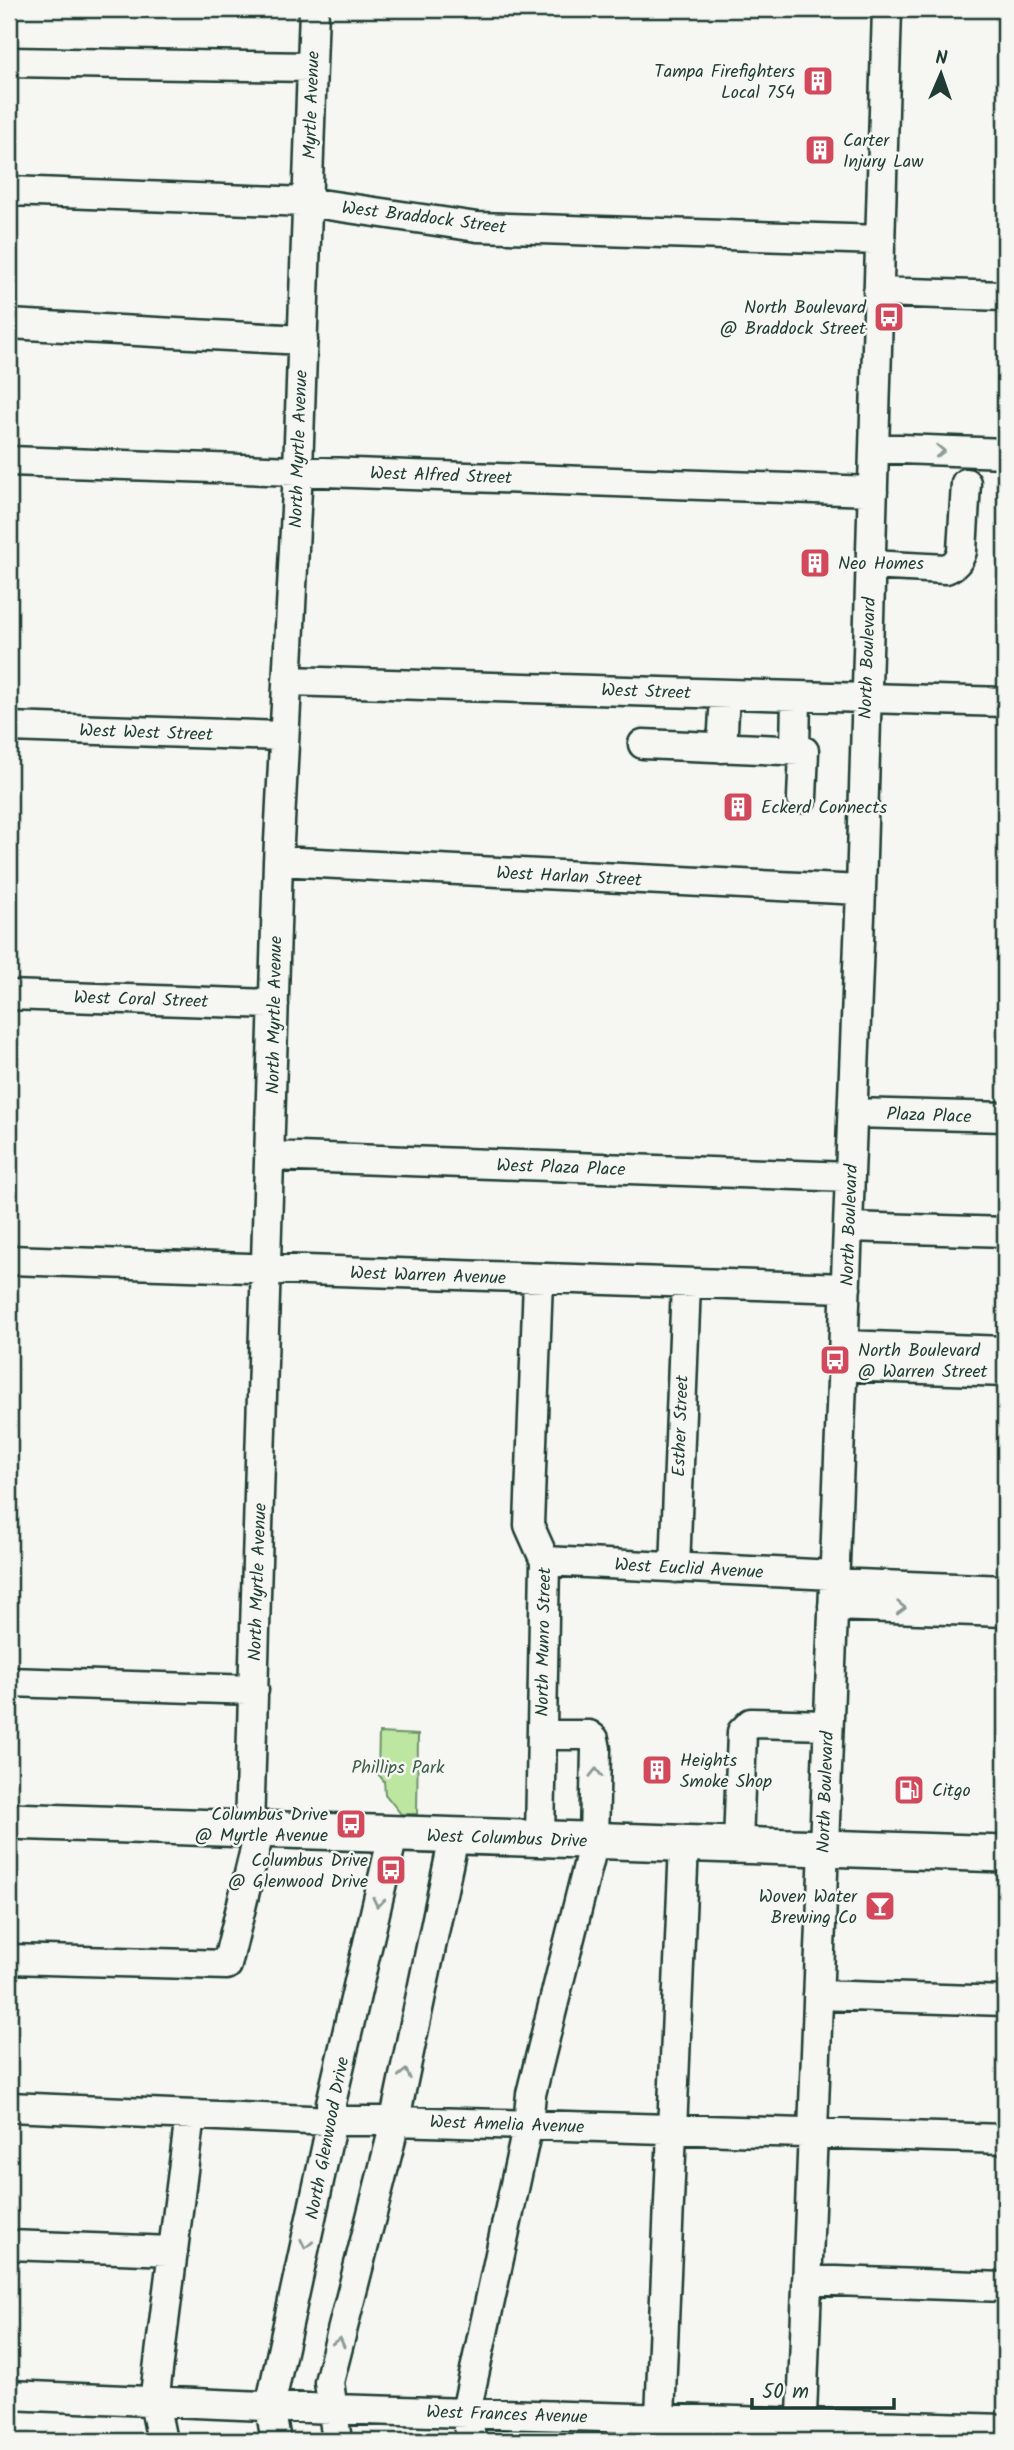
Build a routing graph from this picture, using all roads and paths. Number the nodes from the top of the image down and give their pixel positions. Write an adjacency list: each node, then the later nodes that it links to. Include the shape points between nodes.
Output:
1 (314, 9): 4 (street, Myrtle Avenue)
2 (887, 9): 7 (street, North Boulevard)
3 (9, 62): 4 (street)
4 (312, 67): 6 (street, Myrtle Avenue)
5 (9, 191): 6 (street, West Braddock Street)
6 (307, 202): 7 (street, West Braddock Street, via 477,227); 11 (street, North Myrtle Avenue)
7 (881, 240): 8 (street, North Boulevard)
8 (878, 292): 9 (street); 12 (street, North Boulevard)
9 (1005, 296)
10 (9, 324): 11 (street)
11 (303, 340): 15 (street, North Myrtle Avenue)
12 (874, 449): 13 (street, one-way to 13); 17 (street, North Boulevard)
13 (1005, 453)
14 (9, 461): 15 (street, West Alfred Street)
15 (298, 470): 17 (street, West Alfred Street); 19 (street, North Myrtle Avenue)
16 (966, 483): 18 (street, via 962,551 953,566)
17 (873, 491): 18 (street, North Boulevard)
18 (870, 565): 22 (street, North Boulevard)
19 (287, 681): 20 (street, West Street); 25 (street, North Myrtle Avenue)
20 (725, 694): 21 (street, West Street); 27 (street)
21 (796, 696): 22 (street, West Street); 28 (street)
22 (866, 698): 23 (street, West Street); 31 (street, North Boulevard)
23 (1005, 702)
24 (9, 727): 25 (street, West West Street)
25 (284, 736): 30 (street, North Myrtle Avenue)
26 (642, 744): 27 (street)
27 (722, 748): 28 (street)
28 (795, 751): 29 (street, via 804,751)
29 (802, 798)
30 (278, 861): 31 (street, West Harlan Street); 33 (street, North Myrtle Avenue)
31 (861, 890): 34 (street, North Boulevard)
32 (9, 995): 33 (street, West Coral Street)
33 (274, 1004): 36 (street, North Myrtle Avenue)
34 (853, 1113): 35 (street, Plaza Place); 37 (street, North Boulevard)
35 (1005, 1117)
36 (271, 1156): 37 (street, West Plaza Place); 41 (street, North Myrtle Avenue)
37 (850, 1177): 38 (street, North Boulevard)
38 (849, 1227): 39 (street); 44 (street, North Boulevard)
39 (1005, 1232)
40 (9, 1260): 41 (street, West Warren Avenue)
41 (267, 1269): 42 (street, West Warren Avenue); 54 (street, North Myrtle Avenue)
42 (538, 1280): 43 (street, West Warren Avenue); 48 (street, North Munro Street, via 529,1525)
43 (686, 1284): 44 (street, West Warren Avenue); 49 (street, Esther Street)
44 (846, 1288): 46 (street, North Boulevard)
45 (1005, 1351): 46 (street)
46 (844, 1355): 47 (street); 50 (street, North Boulevard)
47 (1005, 1372)
48 (544, 1561): 49 (street, West Euclid Avenue); 56 (street, North Munro Street)
49 (675, 1568): 50 (street, West Euclid Avenue)
50 (833, 1588): 51 (street, West Euclid Avenue); 52 (street, West Euclid Avenue, one-way to 52); 55 (street, North Boulevard)
51 (1005, 1590)
52 (1005, 1612)
53 (9, 1682): 54 (street)
54 (254, 1690): 58 (street, North Myrtle Avenue)
55 (827, 1726): 64 (street, via 751,1723 742,1732); 65 (street, North Boulevard)
56 (541, 1735): 61 (street, North Munro Street); 62 (street, one-way to 56, via 594,1739 589,1735)
57 (9, 1821): 58 (main road, West Columbus Drive)
58 (255, 1829): 59 (main road, West Columbus Drive); 67 (street, North Myrtle Avenue, via 227,1965)
59 (393, 1835): 60 (main road, West Columbus Drive); 72 (street, North Glenwood Drive, one-way to 72, via 331,2103)
60 (454, 1837): 61 (main road, West Columbus Drive); 73 (street, one-way to 60)
61 (540, 1839): 62 (main road, West Columbus Drive)
62 (594, 1841): 63 (main road, West Columbus Drive); 74 (street, via 531,2094)
63 (684, 1844): 64 (main road, West Columbus Drive); 75 (street)
64 (738, 1845): 65 (main road, West Columbus Drive)
65 (823, 1848): 66 (main road, West Columbus Drive); 68 (street, North Boulevard)
66 (1005, 1854)
67 (9, 1959)
68 (818, 1995): 69 (street); 76 (street, North Boulevard)
69 (1005, 2001)
70 (9, 2107): 71 (street, West Amelia Avenue)
71 (190, 2115): 72 (street, West Amelia Avenue); 79 (street)
72 (332, 2121): 73 (street, West Amelia Avenue); 84 (street, North Glenwood Drive, one-way to 84)
73 (395, 2121): 74 (street, West Amelia Avenue); 85 (street, one-way to 73, via 329,2382)
74 (528, 2124): 75 (street, West Amelia Avenue); 86 (street)
75 (672, 2128): 76 (street, West Amelia Avenue); 88 (street)
76 (812, 2132): 77 (street, West Amelia Avenue); 80 (street, North Boulevard)
77 (1005, 2139)
78 (9, 2245): 79 (street)
79 (173, 2251): 83 (street)
80 (807, 2280): 81 (street); 89 (street, North Boulevard)
81 (1005, 2287)
82 (9, 2395): 83 (street, West Frances Avenue)
83 (154, 2402): 84 (street, West Frances Avenue); 90 (street)
84 (270, 2407): 85 (street, West Frances Avenue); 91 (street, North Glenwood Drive)
85 (332, 2409): 86 (street, West Frances Avenue); 92 (street)
86 (466, 2412): 88 (street, West Frances Avenue); 93 (street)
87 (1005, 2429): 89 (street, West Frances Avenue)
88 (659, 2430): 89 (street, West Frances Avenue)
89 (801, 2432)
90 (162, 2441)
91 (276, 2441)
92 (337, 2441)
93 (472, 2441)

